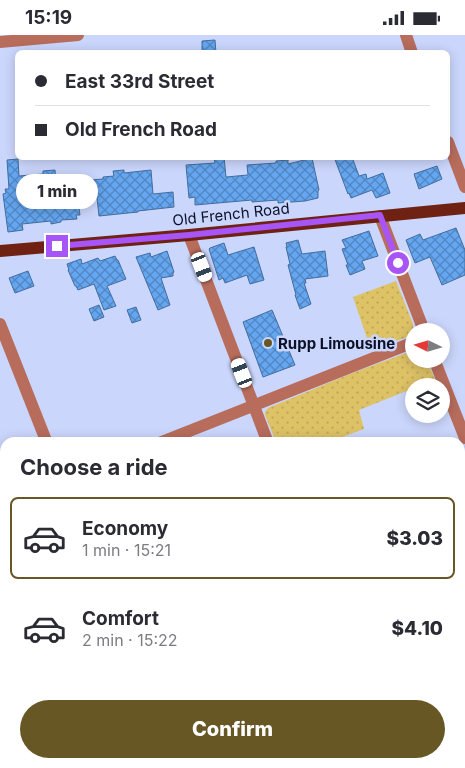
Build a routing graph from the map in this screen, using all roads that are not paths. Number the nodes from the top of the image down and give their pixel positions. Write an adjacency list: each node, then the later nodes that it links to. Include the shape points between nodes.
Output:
1 (78, 35): 3 (street)
2 (406, 35): 4 (street)
3 (0, 42)
4 (411, 50)
5 (450, 147): 6 (street)
6 (465, 187)
7 (465, 208): 8 (main road, Old French Road)
8 (380, 215): 9 (main road, Old French Road); 11 (street)
9 (189, 235): 10 (main road, Old French Road); 15 (street)
10 (0, 251)
11 (421, 323)
12 (0, 324): 16 (street)
13 (405, 345): 15 (street)
14 (438, 368): 19 (street)
15 (253, 405): 17 (street); 18 (street)
16 (45, 437)
17 (174, 437)
18 (266, 437)
19 (465, 437)

